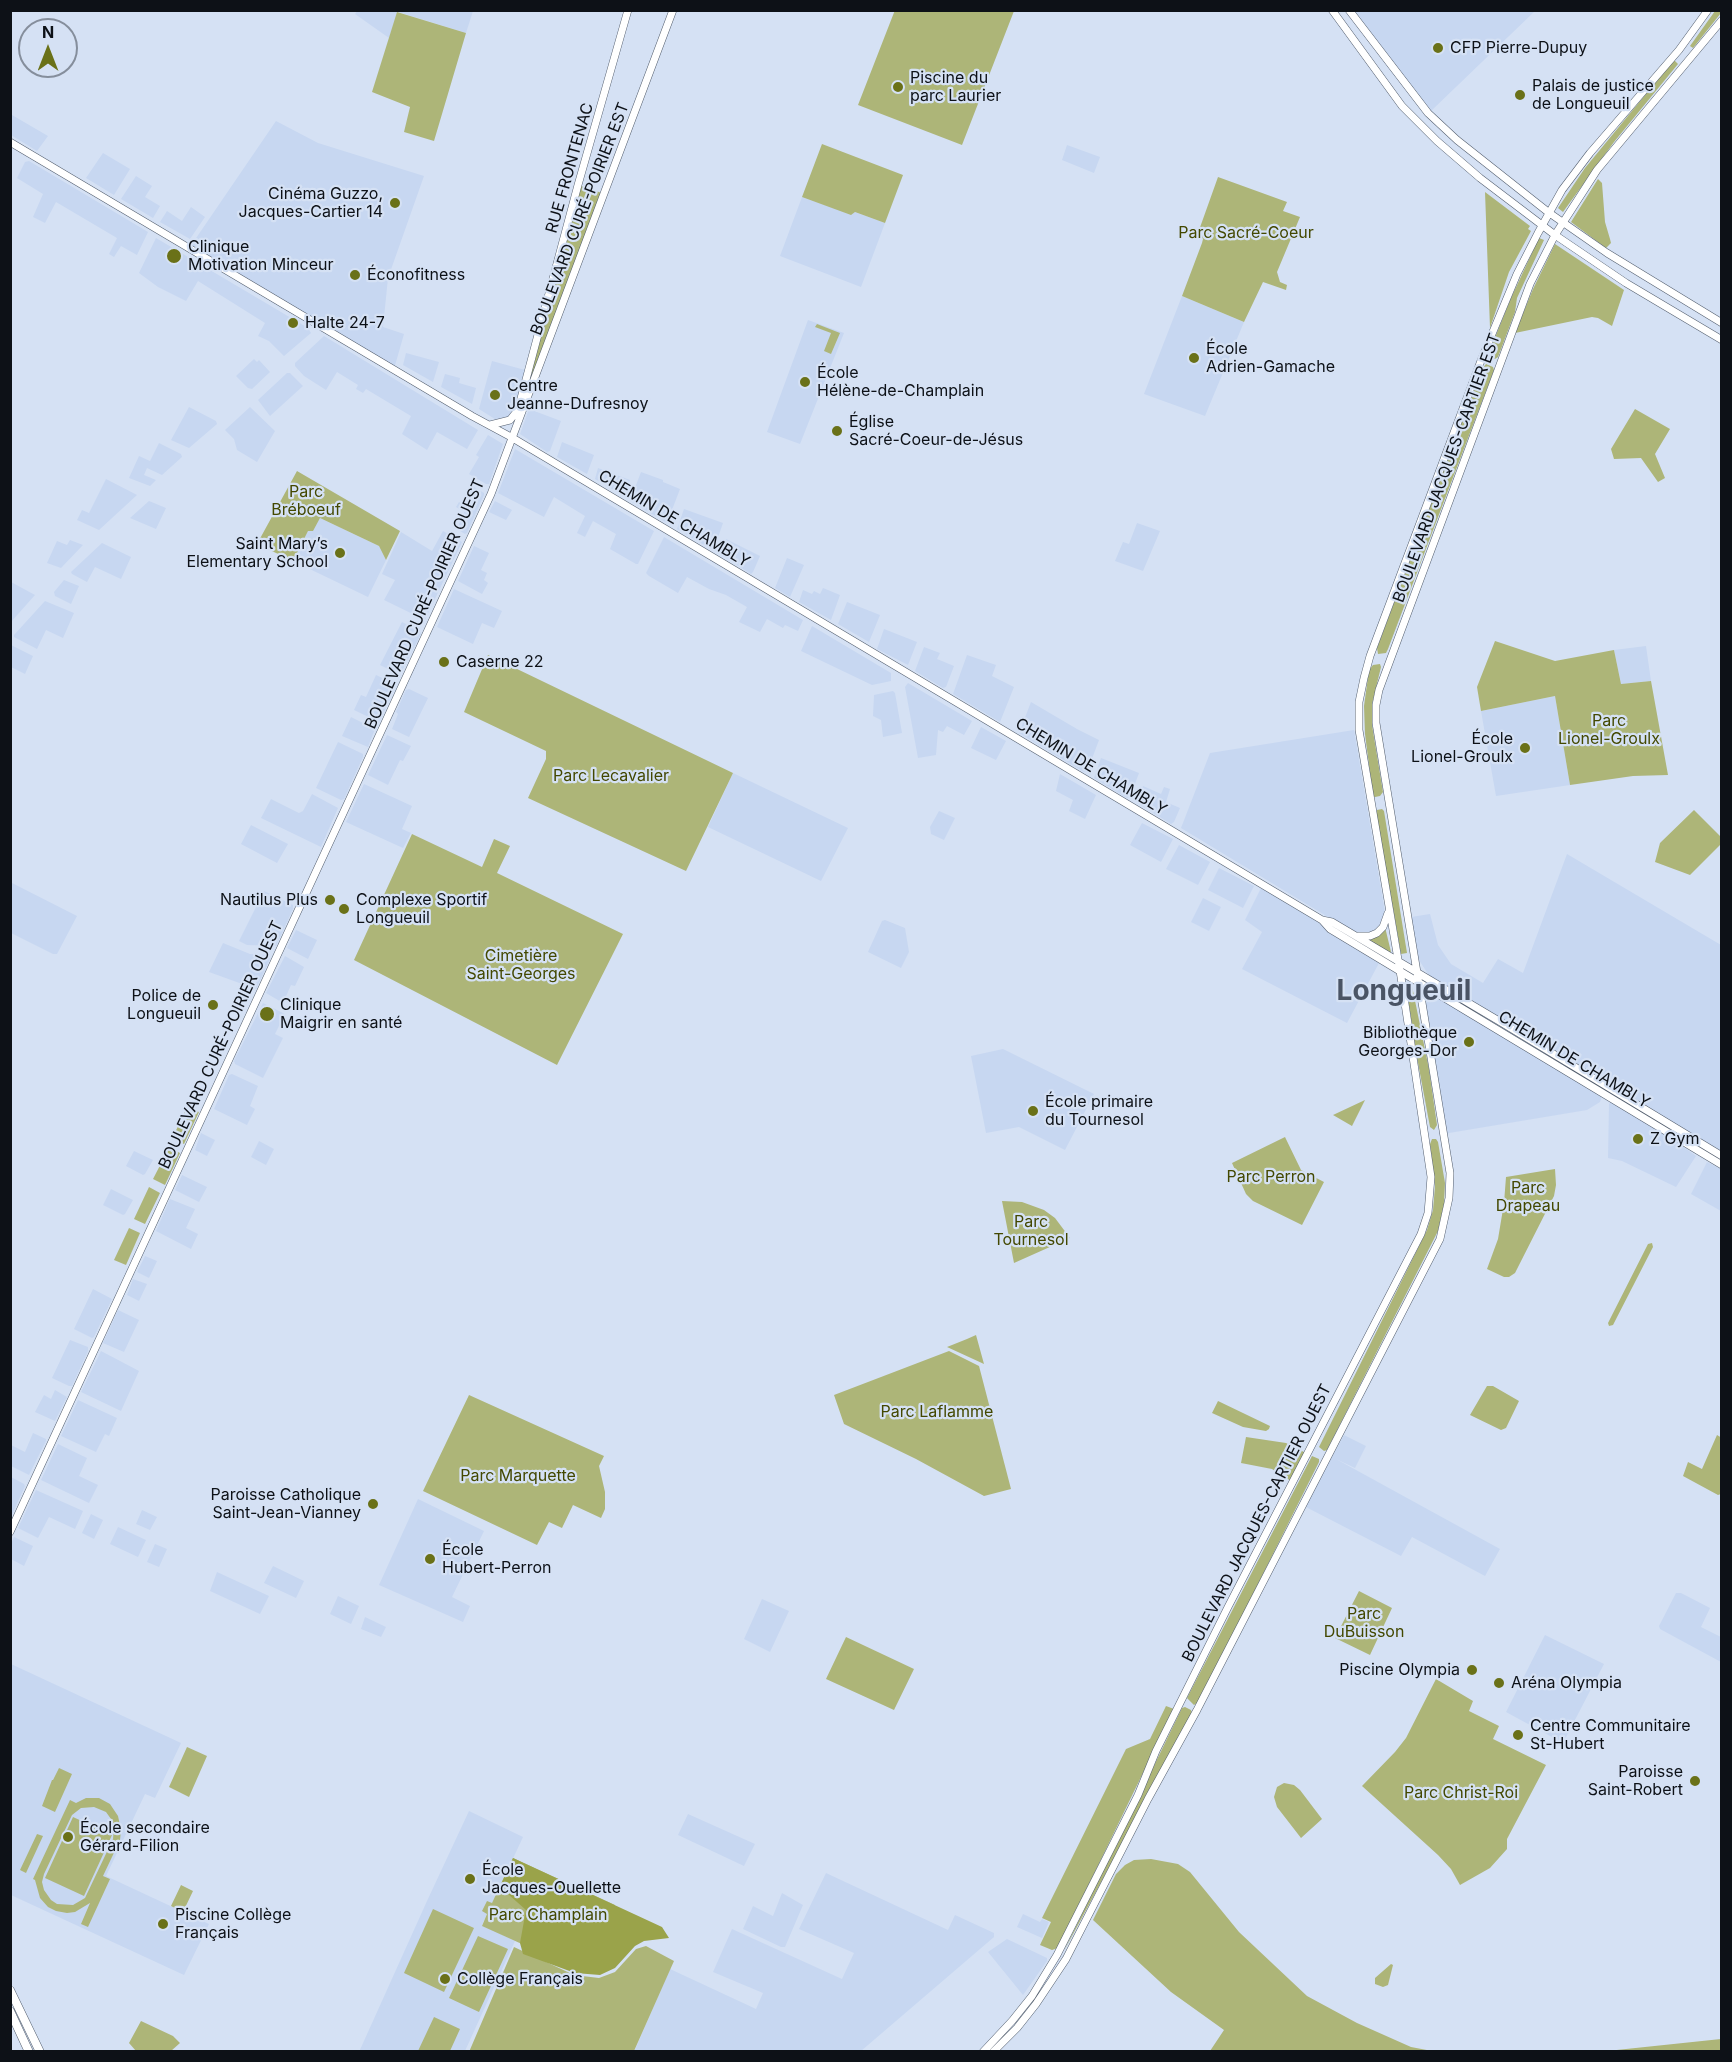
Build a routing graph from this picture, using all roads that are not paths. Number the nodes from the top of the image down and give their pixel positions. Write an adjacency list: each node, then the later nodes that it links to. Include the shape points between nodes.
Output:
1 (628, 10): 14 (main road, RUE FRONTENAC)
2 (673, 10): 16 (main road, BOULEVARD CURÉ-POIRIER EST)
3 (1332, 10): 10 (main road, via 1402,106 1480,178)
4 (1349, 10): 8 (main road, via 1428,113 1464,147)
5 (1708, 10): 8 (main road, BOULEVARD JACQUES-CARTIER EST, via 1679,50 1590,153)
6 (1722, 20): 9 (main road, BOULEVARD JACQUES-CARTIER EST, via 1597,170)
7 (10, 142): 15 (main road, CHEMIN DE CHAMBLY)
8 (1548, 212): 9 (main road); 10 (main road, BOULEVARD JACQUES-CARTIER EST)
9 (1563, 222): 11 (main road, BOULEVARD JACQUES-CARTIER EST); 12 (main road, via 1633,271)
10 (1541, 226): 11 (main road); 17 (main road, BOULEVARD JACQUES-CARTIER EST, via 1516,274 1482,358 1362,686 1359,730)
11 (1555, 235): 13 (main road); 22 (main road, BOULEVARD JACQUES-CARTIER EST, via 1530,284 1499,364 1376,705)
12 (1722, 323)
13 (1722, 340)
14 (518, 410): 15 (main road, via 510,420); 16 (main road, RUE FRONTENAC)
15 (489, 425): 16 (main road, CHEMIN DE CHAMBLY)
16 (511, 437): 18 (main road, CHEMIN DE CHAMBLY); 28 (main road, BOULEVARD CURÉ-POIRIER OUEST, via 487,503)
17 (1389, 910): 19 (main road, via 1377,933 1363,937); 20 (main road, BOULEVARD JACQUES-CARTIER EST)
18 (1322, 920): 19 (main road, CHEMIN DE CHAMBLY); 21 (main road, CHEMIN DE CHAMBLY, via 1330,929)
19 (1353, 934): 20 (main road, CHEMIN DE CHAMBLY)
20 (1398, 961): 21 (main road, BOULEVARD JACQUES-CARTIER EST); 22 (main road, CHEMIN DE CHAMBLY)
21 (1400, 971): 23 (main road, CHEMIN DE CHAMBLY); 33 (main road, BOULEVARD JACQUES-CARTIER OUEST, via 1431,1177 1428,1213 1421,1234 1228,1607 1057,1955 1032,1996)
22 (1417, 972): 23 (main road, BOULEVARD JACQUES-CARTIER EST); 26 (main road, CHEMIN DE CHAMBLY)
23 (1419, 983): 24 (main road, CHEMIN DE CHAMBLY); 25 (main road, BOULEVARD JACQUES-CARTIER OUEST)
24 (1429, 989): 25 (main road); 27 (main road, CHEMIN DE CHAMBLY)
25 (1421, 996): 34 (main road, BOULEVARD JACQUES-CARTIER OUEST, via 1450,1173 1440,1239 1066,1959 1036,2004)
26 (1722, 1156)
27 (1722, 1165)
28 (10, 1532)
29 (10, 1990): 31 (highway)
30 (10, 2011): 32 (highway)
31 (40, 2051)
32 (29, 2052)
33 (983, 2052)
34 (993, 2052)

